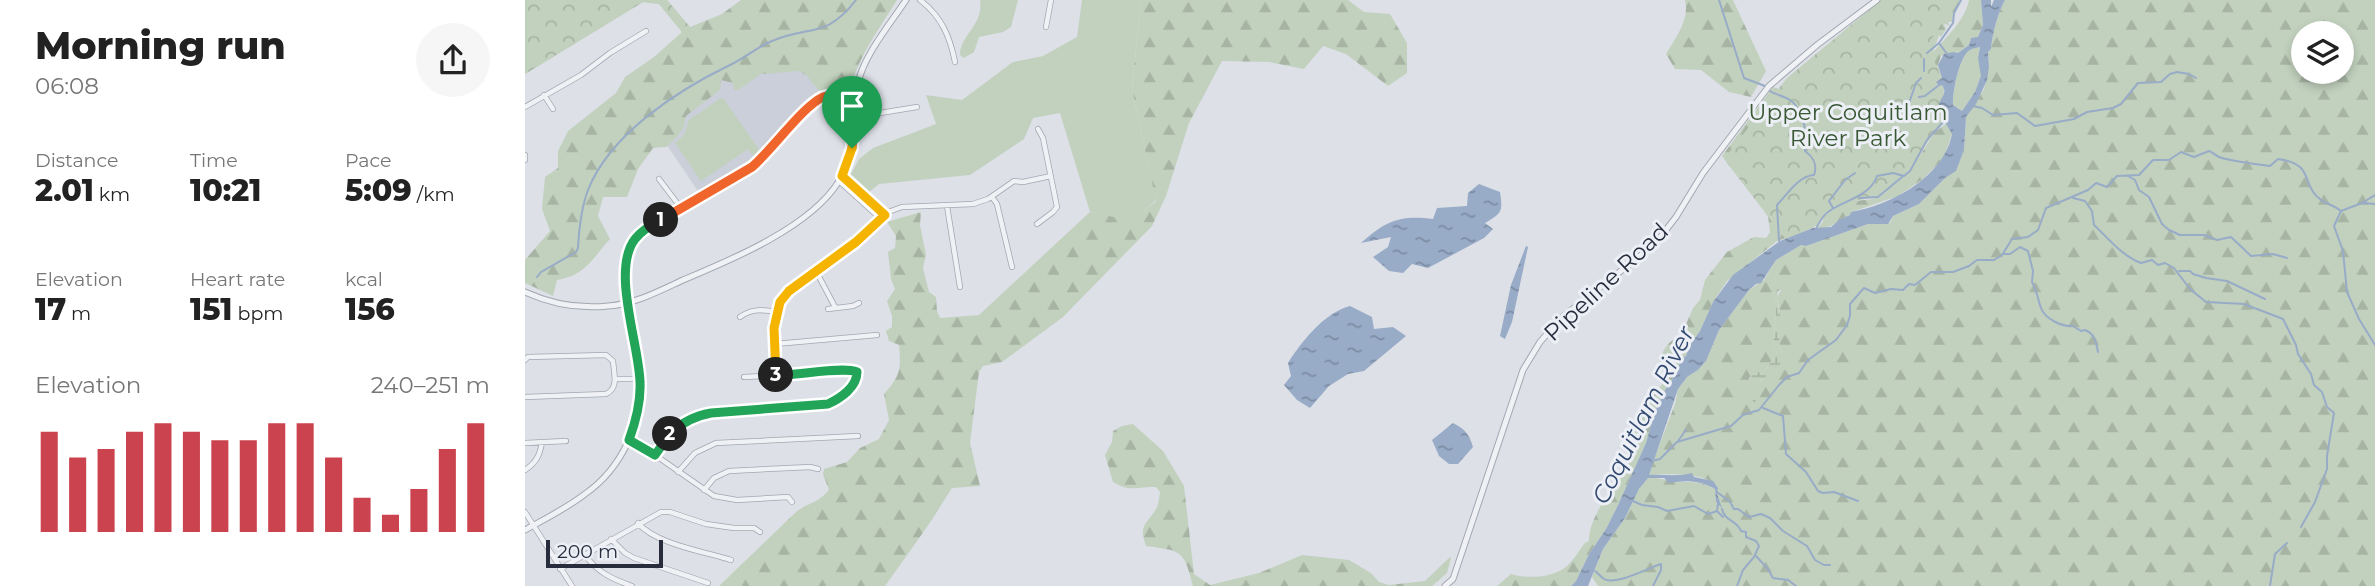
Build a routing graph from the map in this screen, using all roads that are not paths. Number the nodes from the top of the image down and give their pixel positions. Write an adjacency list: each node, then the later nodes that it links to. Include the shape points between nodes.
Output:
1 (906, 0): 8 (street, via 863,66)
2 (921, 0): 7 (street, via 943,25)
3 (1051, 0): 5 (street)
4 (1877, 0): 64 (street, Pipeline Road, via 1769,86 1655,244 1560,319 1540,342 1523,370 1453,579)
5 (1046, 27)
6 (646, 31): 9 (street)
7 (955, 62)
8 (856, 93): 13 (street); 20 (street, via 822,98 752,167)
9 (544, 95): 10 (street); 12 (street)
10 (525, 107)
11 (917, 107): 13 (street, via 874,114)
12 (552, 109)
13 (855, 111): 16 (street, via 852,148)
14 (1038, 129): 15 (street)
15 (1051, 176): 18 (street, via 1014,181); 22 (street, via 1057,207)
16 (841, 178): 21 (street); 27 (street, via 817,206 743,254)
17 (659, 179): 20 (street)
18 (992, 197): 19 (street); 23 (street)
19 (947, 206): 21 (street, via 902,208); 25 (street)
20 (681, 208): 27 (street, via 634,240 624,272)
21 (883, 217): 24 (street)
22 (1037, 223)
23 (1012, 267)
24 (816, 271): 29 (street); 31 (street, via 789,291)
25 (960, 286)
26 (525, 292): 27 (street, via 576,306)
27 (629, 303): 39 (street)
28 (859, 303): 29 (street)
29 (835, 307): 30 (street)
30 (828, 309)
31 (776, 312): 32 (street, via 748,311); 34 (street)
32 (740, 317)
33 (877, 334): 34 (street)
34 (775, 344): 36 (street)
35 (525, 360): 38 (street, via 606,355 613,361)
36 (776, 375): 37 (street); 46 (street, via 850,369 858,378 828,404 696,416 679,425)
37 (744, 377)
38 (614, 379): 39 (street); 40 (street, via 615,387 606,394)
39 (640, 379): 42 (street, via 636,421)
40 (525, 397)
41 (858, 436): 49 (street, via 716,443 695,453)
42 (629, 440): 46 (street); 54 (street, via 610,471 586,494)
43 (566, 441): 44 (street)
44 (542, 442): 45 (street); 48 (street, via 541,452)
45 (525, 443)
46 (655, 455): 49 (street)
47 (818, 469): 50 (street, via 729,471 714,478)
48 (525, 470)
49 (678, 472): 50 (street)
50 (704, 490): 51 (street, via 724,499 788,497)
51 (792, 502)
52 (525, 512): 54 (street)
53 (638, 523): 56 (street, via 670,512 706,524); 57 (street); 59 (street, via 659,538)
54 (533, 525): 55 (street); 60 (street)
55 (525, 530)
56 (760, 532)
57 (611, 539): 58 (street); 61 (street, via 635,558)
58 (585, 555): 60 (street); 63 (street, via 608,578)
59 (731, 560)
60 (560, 569): 62 (street)
61 (708, 583)
62 (572, 586)
63 (632, 586)
64 (1445, 586)

